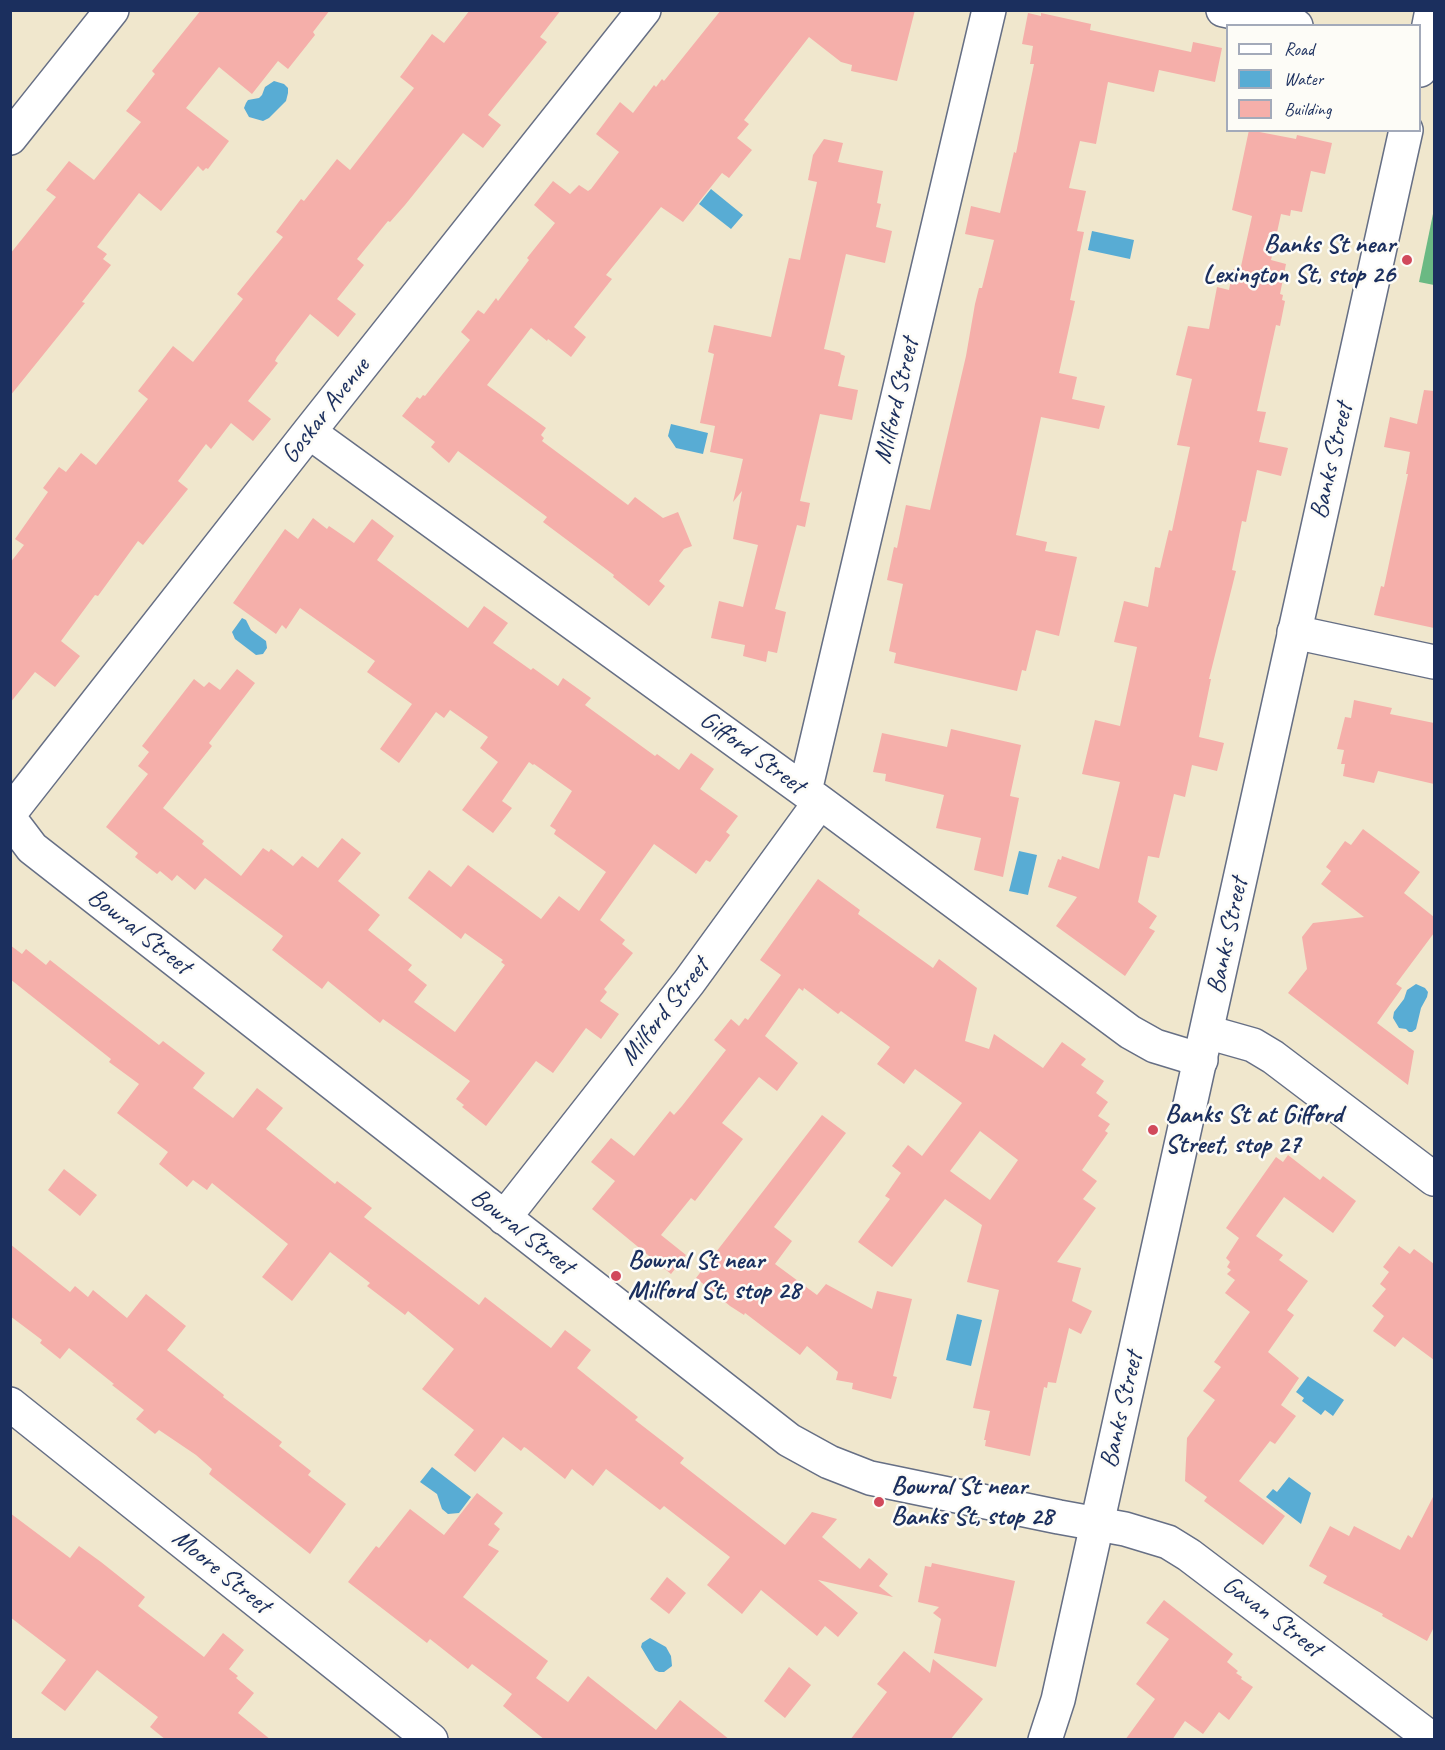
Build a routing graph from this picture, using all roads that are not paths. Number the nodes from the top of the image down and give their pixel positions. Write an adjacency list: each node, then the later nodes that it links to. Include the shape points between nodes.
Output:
1 (112, 10): 9 (street)
2 (644, 10): 10 (street, Goskar Avenue)
3 (989, 10): 13 (street, Milford Street)
4 (1223, 10): 6 (street)
5 (1432, 10): 7 (street)
6 (1287, 24)
7 (1421, 58)
8 (1406, 132): 11 (street, Banks Street)
9 (10, 138)
10 (309, 432): 13 (street, Gifford Street); 14 (street, Goskar Avenue)
11 (1294, 632): 12 (street); 16 (street, Banks Street)
12 (1434, 662)
13 (812, 797): 16 (street, Gifford Street, via 1130,1032 1155,1046); 18 (street, Milford Street, via 689,982)
14 (10, 813)
15 (10, 819): 18 (street, Bowral Street, via 32,848)
16 (1204, 1046): 17 (street, Gifford Street, via 1253,1046 1273,1057); 20 (street, Banks Street)
17 (1434, 1179)
18 (504, 1218): 20 (street, Bowral Street, via 789,1440 829,1462 870,1478)
19 (10, 1404): 21 (street, Moore Street)
20 (1096, 1524): 22 (street, Banks Street, via 1058,1700); 23 (street, Gavan Street, via 1149,1535 1189,1555)
21 (431, 1740)
22 (1045, 1740)
23 (1434, 1740)

